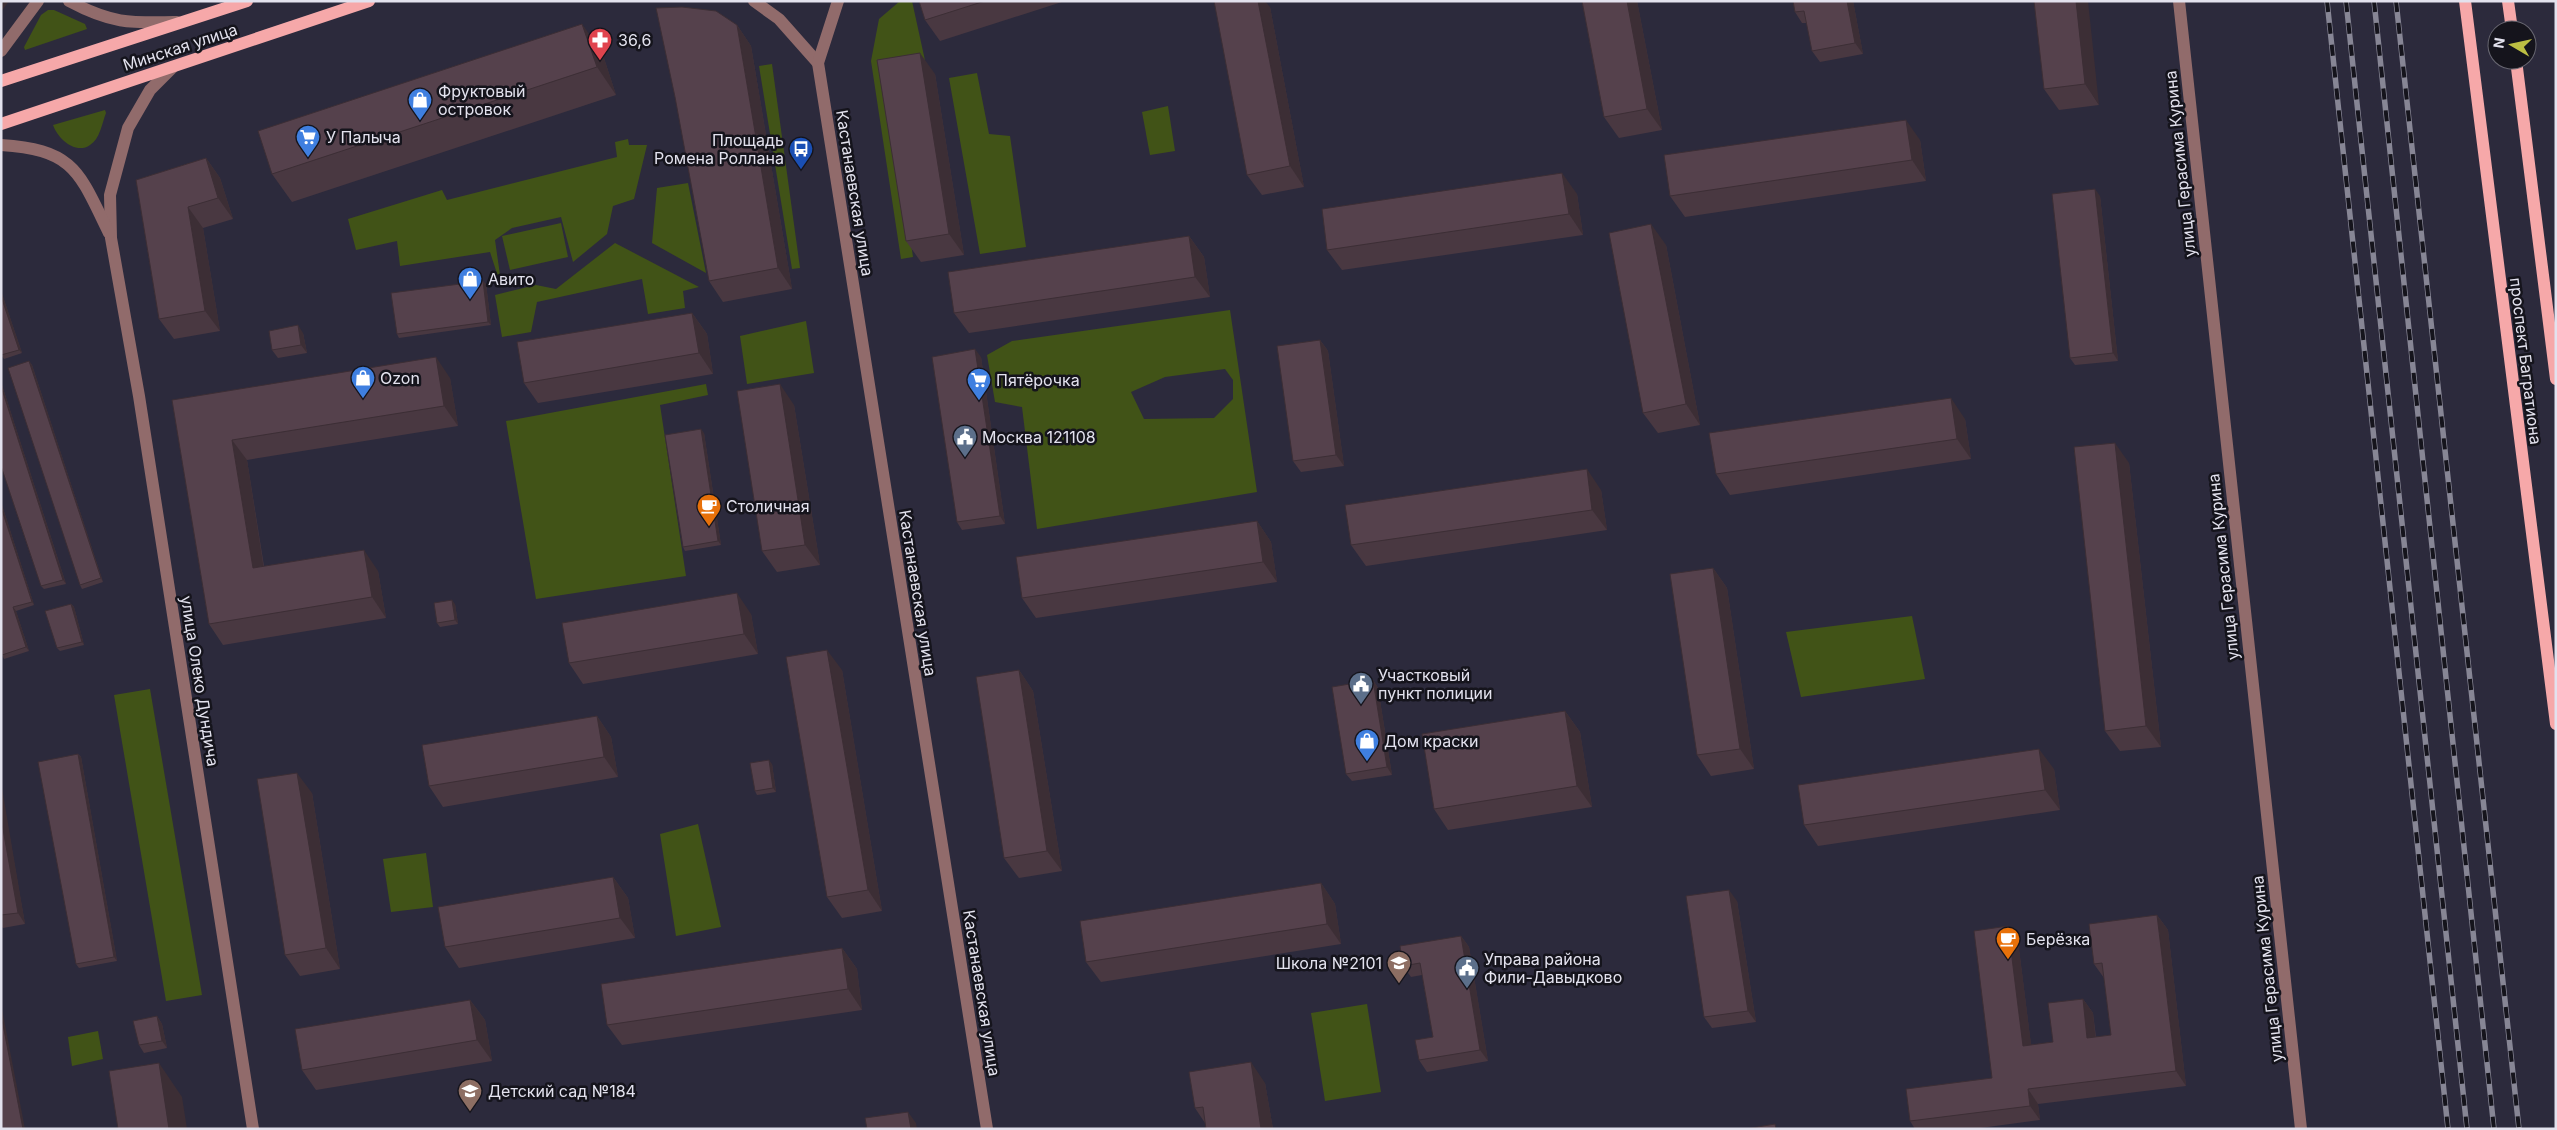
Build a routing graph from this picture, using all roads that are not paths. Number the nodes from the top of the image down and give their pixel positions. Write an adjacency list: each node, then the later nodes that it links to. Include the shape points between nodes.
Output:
1 (38, 1): 12 (street)
2 (70, 1): 11 (street, via 101,17 128,23)
3 (247, 1): 11 (main road, Минская улица)
4 (369, 1): 14 (main road, Минская улица)
5 (754, 1): 13 (street, via 779,19)
6 (838, 1): 13 (street, Кастанаевская улица)
7 (2179, 1): 24 (street, улица Герасима Курина)
8 (2465, 1): 21 (main road, проспект Багратиона)
9 (2508, 1): 10 (main road)
10 (2511, 20)
11 (184, 22): 16 (main road, Минская улица)
12 (1, 51)
13 (818, 63): 23 (street, Кастанаевская улица)
14 (173, 67): 17 (main road, Минская улица); 19 (street, улица Олеко Дундича, via 150,90 128,128 110,195)
15 (2517, 70): 20 (main road, проспект Багратиона)
16 (1, 81)
17 (1, 124)
18 (1, 145): 19 (street, улица Олеко Дундича, via 25,146 51,153 76,170)
19 (111, 238): 22 (street, улица Олеко Дундича, via 139,396)
20 (2556, 379)
21 (2556, 724)
22 (253, 1129)
23 (987, 1129)
24 (2301, 1129)

